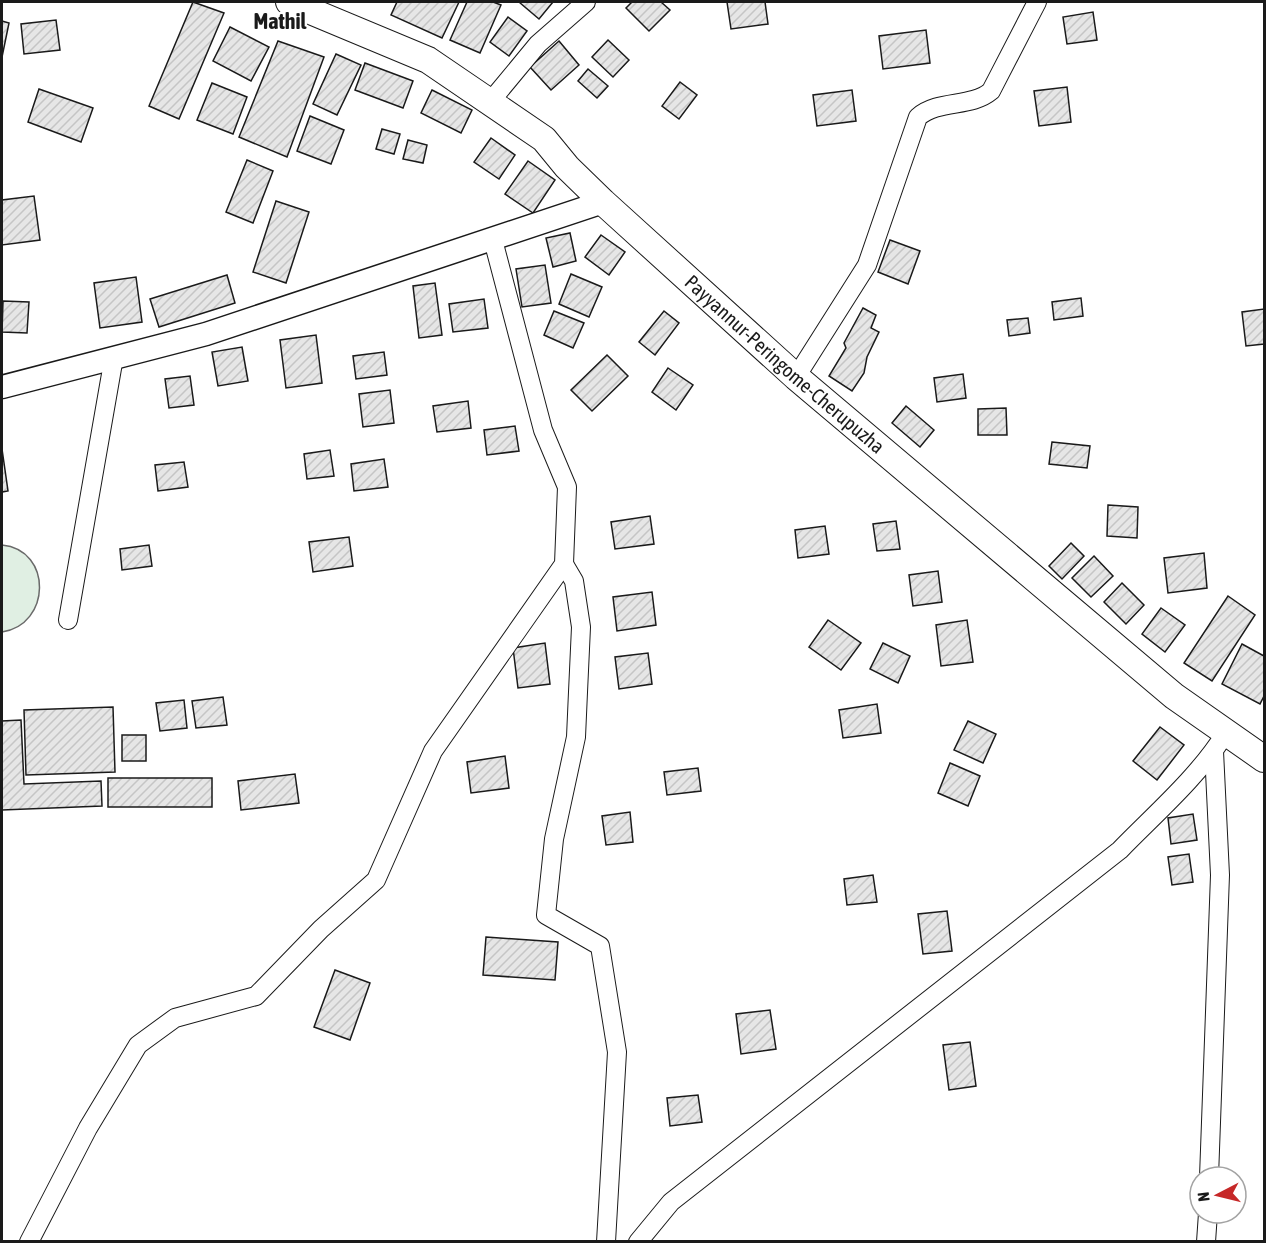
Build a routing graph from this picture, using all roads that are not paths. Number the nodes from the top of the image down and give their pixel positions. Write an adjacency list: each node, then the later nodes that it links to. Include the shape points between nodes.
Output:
1 (289, 2): 4 (main road, Payyannur-Peringome-Cherupuzha, via 428,60)
2 (586, 2): 4 (street, via 538,44)
3 (1037, 2): 8 (street, via 991,91 981,99 948,104 918,117 867,265)
4 (490, 102): 5 (main road, Payyannur-Peringome-Cherupuzha, via 544,139)
5 (603, 202): 6 (street); 8 (main road, Payyannur-Peringome-Cherupuzha)
6 (493, 240): 7 (street, via 206,334); 10 (street, via 543,430 567,487)
7 (114, 357): 9 (street); 11 (street)
8 (796, 377): 12 (main road, Payyannur-Peringome-Cherupuzha, via 1174,696)
9 (2, 387)
10 (564, 564): 16 (street, via 433,751 376,880 256,996 175,1018 138,1045 88,1128); 17 (street, via 574,581 581,627 576,737 554,839 546,915 600,946 617,1052)
11 (68, 620)
12 (1219, 742): 13 (main road, Payyannur-Peringome-Cherupuzha); 14 (street, via 1220,875); 18 (street, via 1182,788 1120,850 671,1202)
13 (1264, 759)
14 (1209, 1165)
15 (1207, 1225): 19 (street)
16 (29, 1242)
17 (606, 1242)
18 (638, 1242)
19 (1206, 1242)

